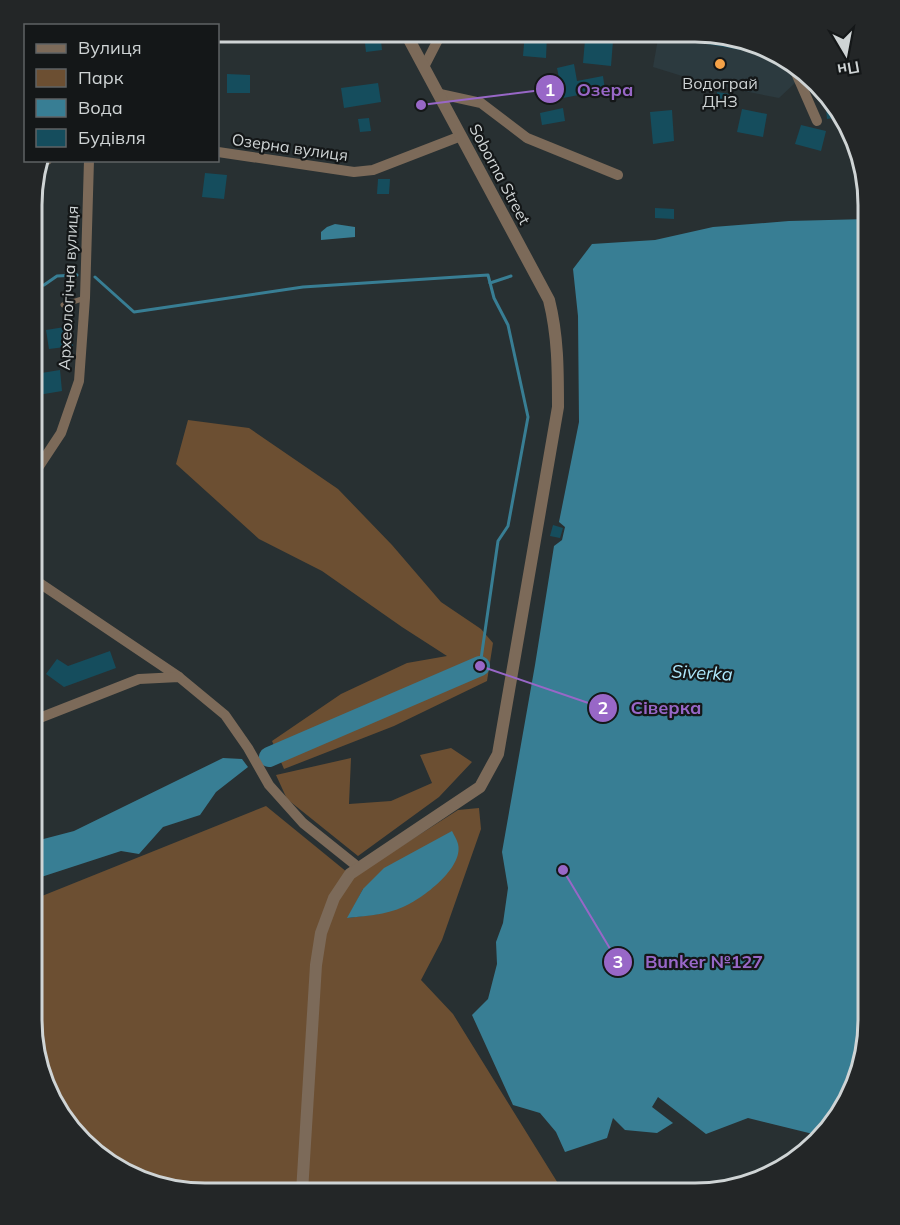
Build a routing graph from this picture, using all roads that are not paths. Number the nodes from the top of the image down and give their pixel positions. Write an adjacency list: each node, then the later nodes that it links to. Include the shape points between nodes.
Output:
1 (410, 42): 3 (street, Soborna Street)
2 (437, 42): 3 (street)
3 (424, 67): 5 (street, Soborna Street)
4 (799, 81): 6 (street)
5 (440, 94): 7 (street, Soborna Street); 10 (street, via 481,103 527,138)
6 (817, 121)
7 (461, 136): 8 (street, Озерна вулиця, via 373,170 354,172); 17 (street, Soborna Street, via 549,300 556,325 558,407 498,754 480,787)
8 (219, 152)
9 (89, 162): 11 (street, Археологічна вулиця)
10 (618, 175)
11 (85, 298): 12 (lane); 13 (street, Археологічна вулиця, via 79,381 61,433)
12 (63, 305)
13 (42, 463)
14 (42, 585): 15 (street)
15 (179, 677): 16 (street, via 139,679); 17 (street, via 225,715 269,785 303,824)
16 (42, 717)
17 (358, 867): 18 (street, Soborna Street, via 334,898 321,933)
18 (303, 1183)

